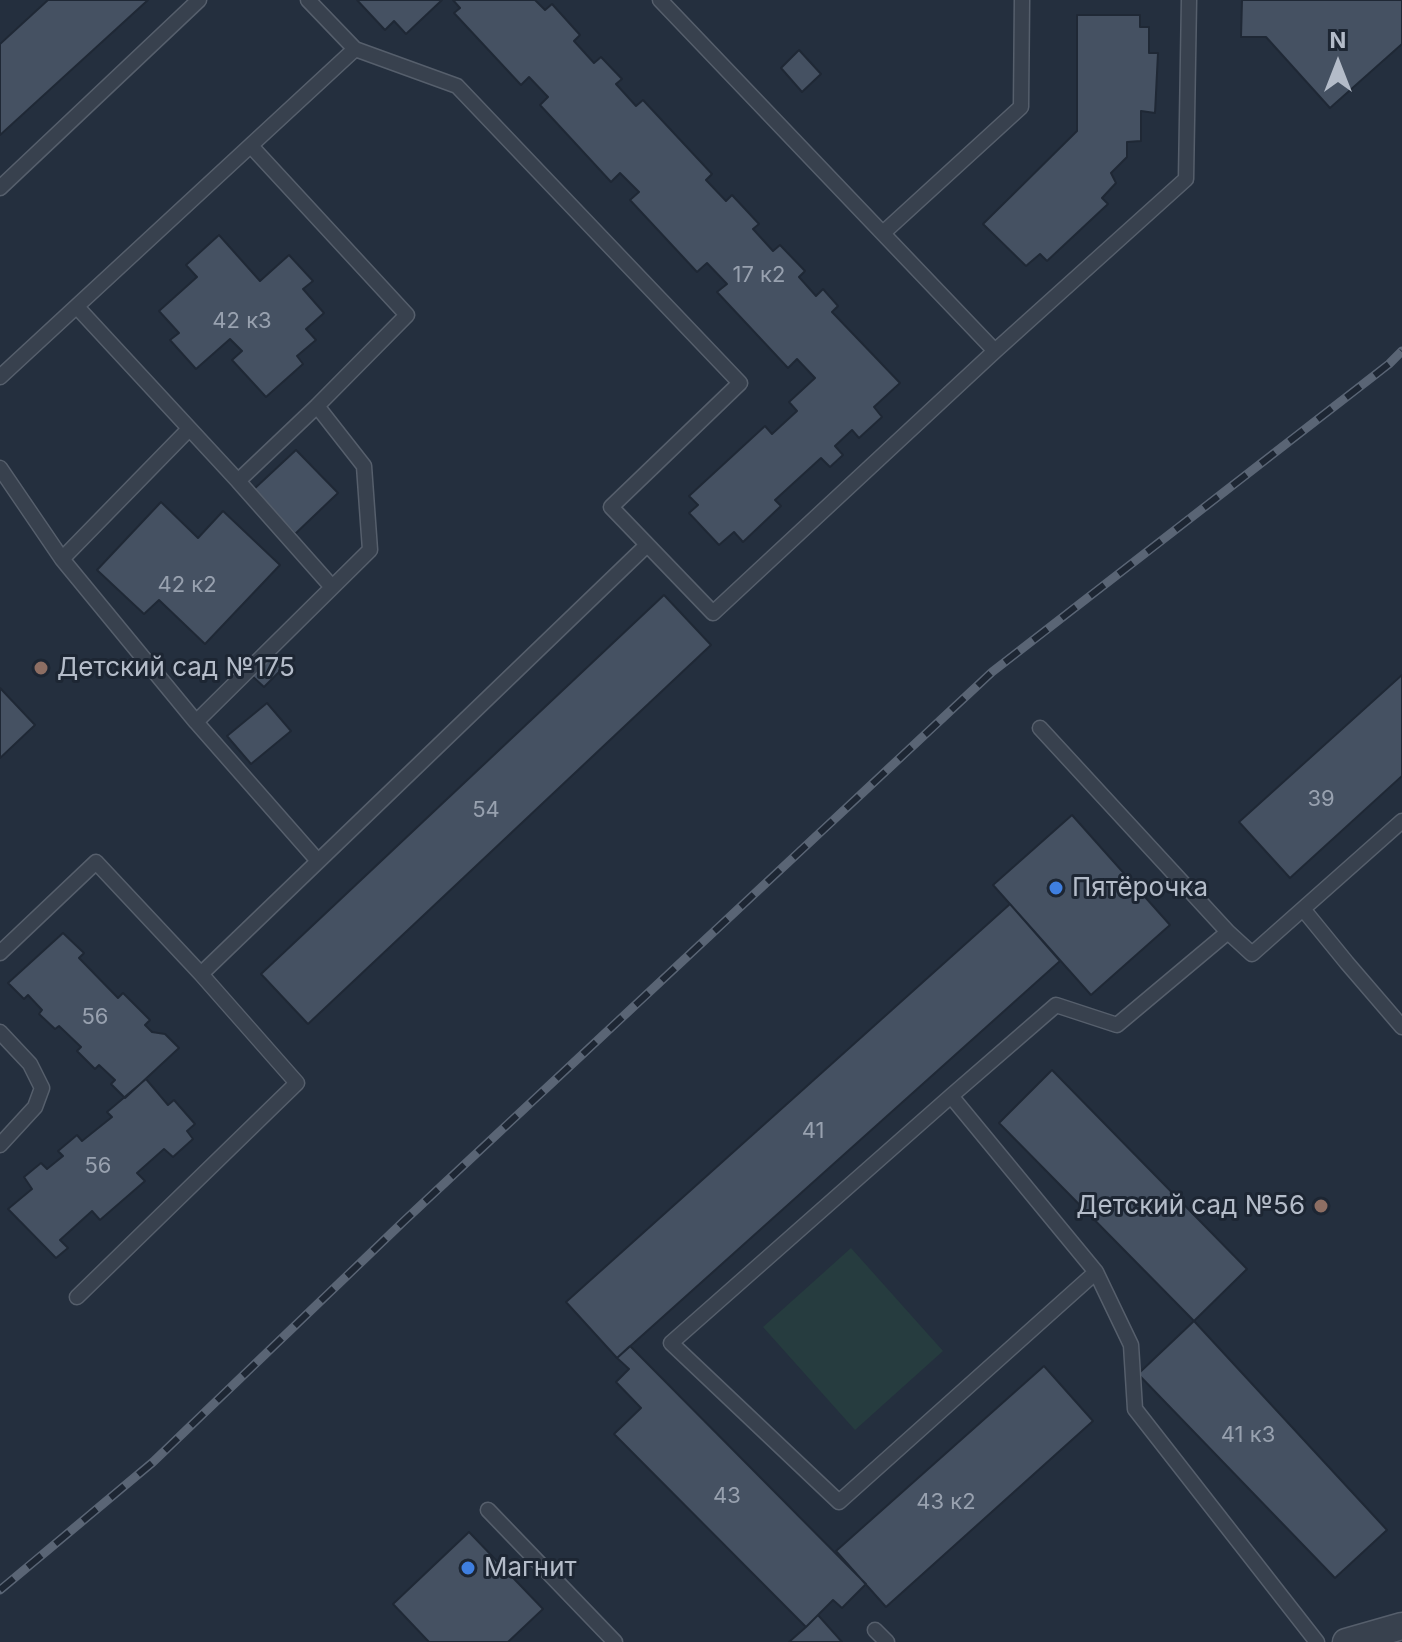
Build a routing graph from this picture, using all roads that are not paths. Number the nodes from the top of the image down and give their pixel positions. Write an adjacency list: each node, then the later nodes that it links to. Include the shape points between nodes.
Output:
1 (199, 0): 8 (lane)
2 (308, 0): 6 (lane)
3 (660, 0): 9 (lane)
4 (1022, 0): 9 (lane, via 1021,107)
5 (1189, 0): 11 (lane, via 1186,179)
6 (355, 49): 7 (lane); 17 (lane, via 457,86 740,383 611,507)
7 (251, 146): 10 (lane); 13 (lane, via 407,315)
8 (0, 188)
9 (883, 233): 11 (lane)
10 (77, 307): 12 (lane); 14 (lane)
11 (995, 351): 17 (lane, via 713,613)
12 (0, 377)
13 (317, 406): 16 (lane); 19 (lane, via 364,466 370,550)
14 (189, 429): 16 (lane); 18 (lane)
15 (0, 468): 18 (lane)
16 (238, 481): 19 (lane)
17 (647, 545): 23 (lane)
18 (62, 559): 20 (lane)
19 (332, 587): 20 (lane)
20 (196, 722): 23 (lane)
21 (1040, 728): 25 (lane)
22 (1402, 821): 24 (lane)
23 (318, 861): 27 (lane)
24 (1303, 909): 25 (lane, via 1252,954); 28 (lane)
25 (1228, 932): 30 (lane, via 1117,1025 1056,1005)
26 (0, 953): 27 (lane, via 96,862)
27 (201, 974): 33 (lane, via 297,1083)
28 (1402, 1027)
29 (0, 1032): 31 (lane, via 30,1064 42,1088 35,1107)
30 (951, 1096): 32 (lane); 32 (lane, via 671,1343 839,1502)
31 (0, 1145)
32 (1096, 1272): 39 (lane, via 1131,1345 1135,1409)
33 (77, 1297)
34 (488, 1510): 37 (lane)
35 (1402, 1626): 40 (street)
36 (875, 1630): 38 (lane)
37 (615, 1642)
38 (887, 1642)
39 (1317, 1642)
40 (1346, 1642)

